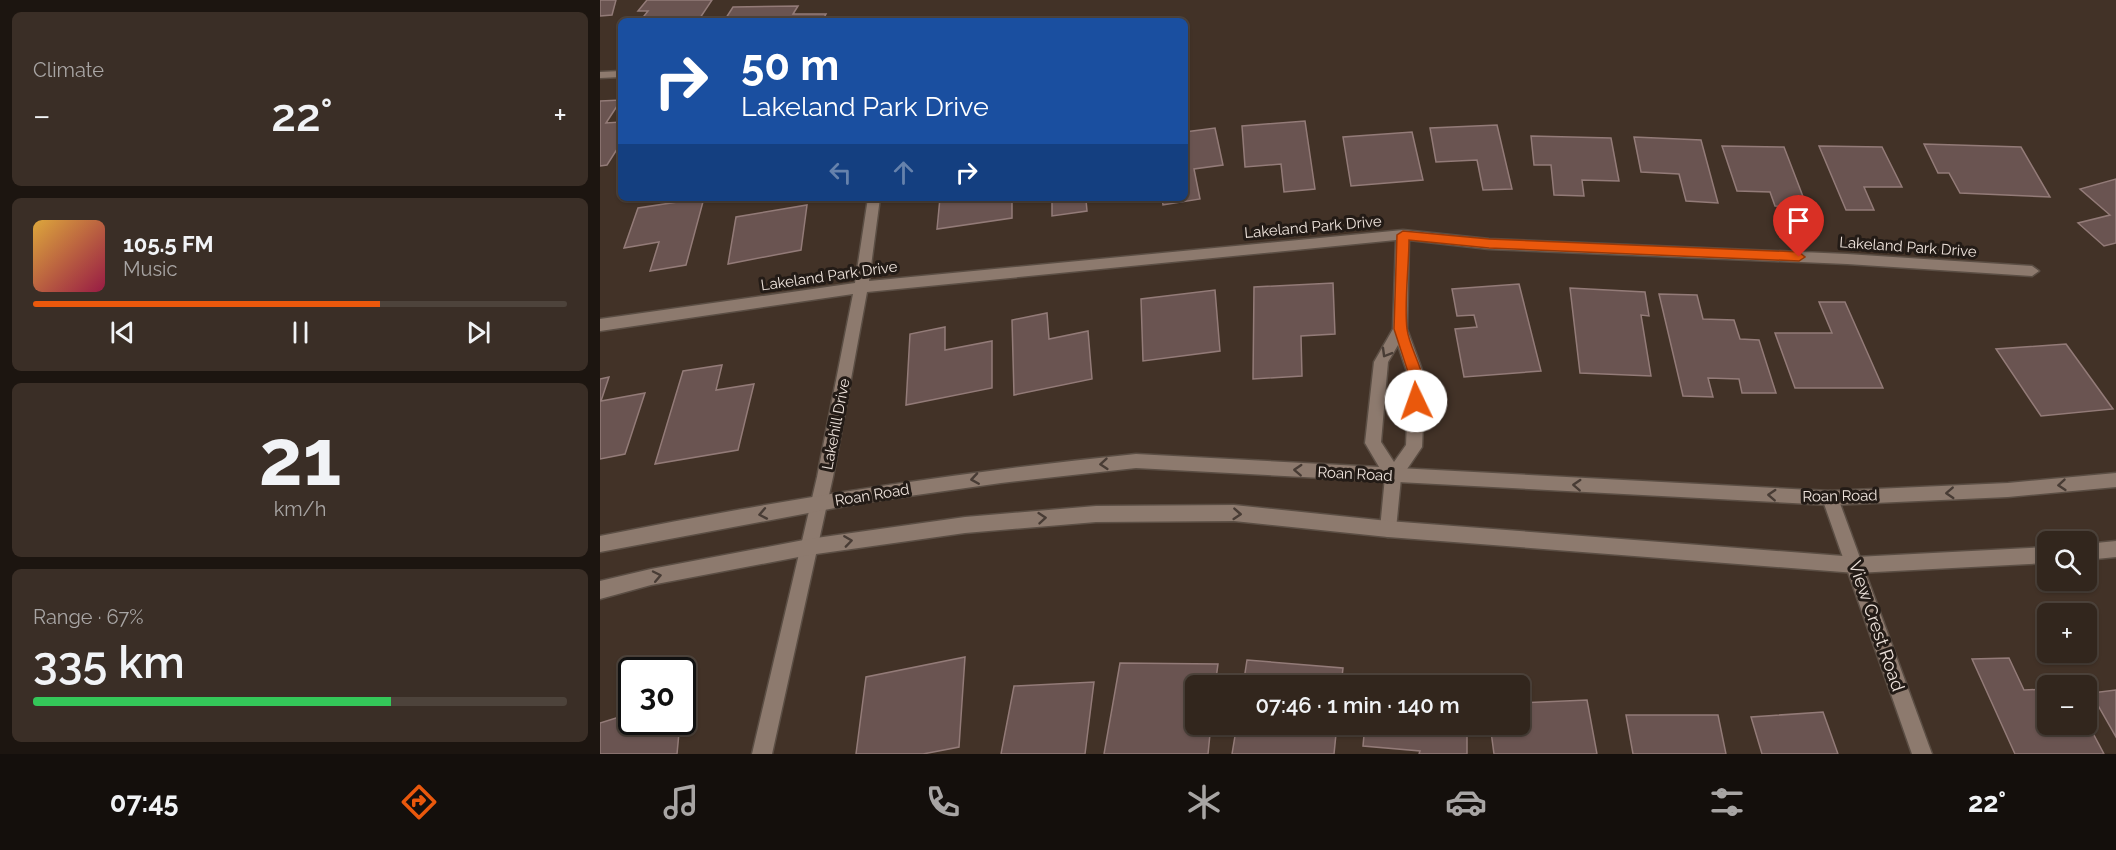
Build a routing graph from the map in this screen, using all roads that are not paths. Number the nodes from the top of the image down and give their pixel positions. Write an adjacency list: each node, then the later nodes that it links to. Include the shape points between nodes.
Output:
1 (618, 74): 2 (street)
2 (600, 75)
3 (874, 201): 6 (street, Lakehill Drive)
4 (1403, 235): 5 (street, Lakeland Park Drive, via 1489,244); 6 (street, Lakeland Park Drive); 8 (street)
5 (2032, 271)
6 (863, 287): 7 (street, Lakeland Park Drive); 12 (street, Lakehill Drive)
7 (600, 326)
8 (1400, 329): 9 (street, via 1417,378 1414,447); 9 (street, one-way to 9, via 1381,362 1372,443)
9 (1393, 476): 11 (street, Roan Road, one-way to 9); 12 (street, Roan Road, one-way to 12, via 1136,461 1033,470); 13 (street)
10 (2116, 480): 11 (street, Roan Road, one-way to 11)
11 (1830, 498): 19 (street, View Crest Road)
12 (821, 503): 14 (street, Roan Road, one-way to 14); 15 (street, Lakehill Drive)
13 (1388, 529): 15 (street, one-way to 13, via 965,525 1096,514 1234,513); 19 (street)
14 (600, 544)
15 (809, 547): 20 (street, one-way to 15); 21 (street, Lakehill Drive)
16 (2116, 549): 17 (street)
17 (2097, 551)
18 (2037, 556): 19 (street)
19 (1856, 565): 22 (street, View Crest Road)
20 (600, 590)
21 (762, 754)
22 (1922, 754)

